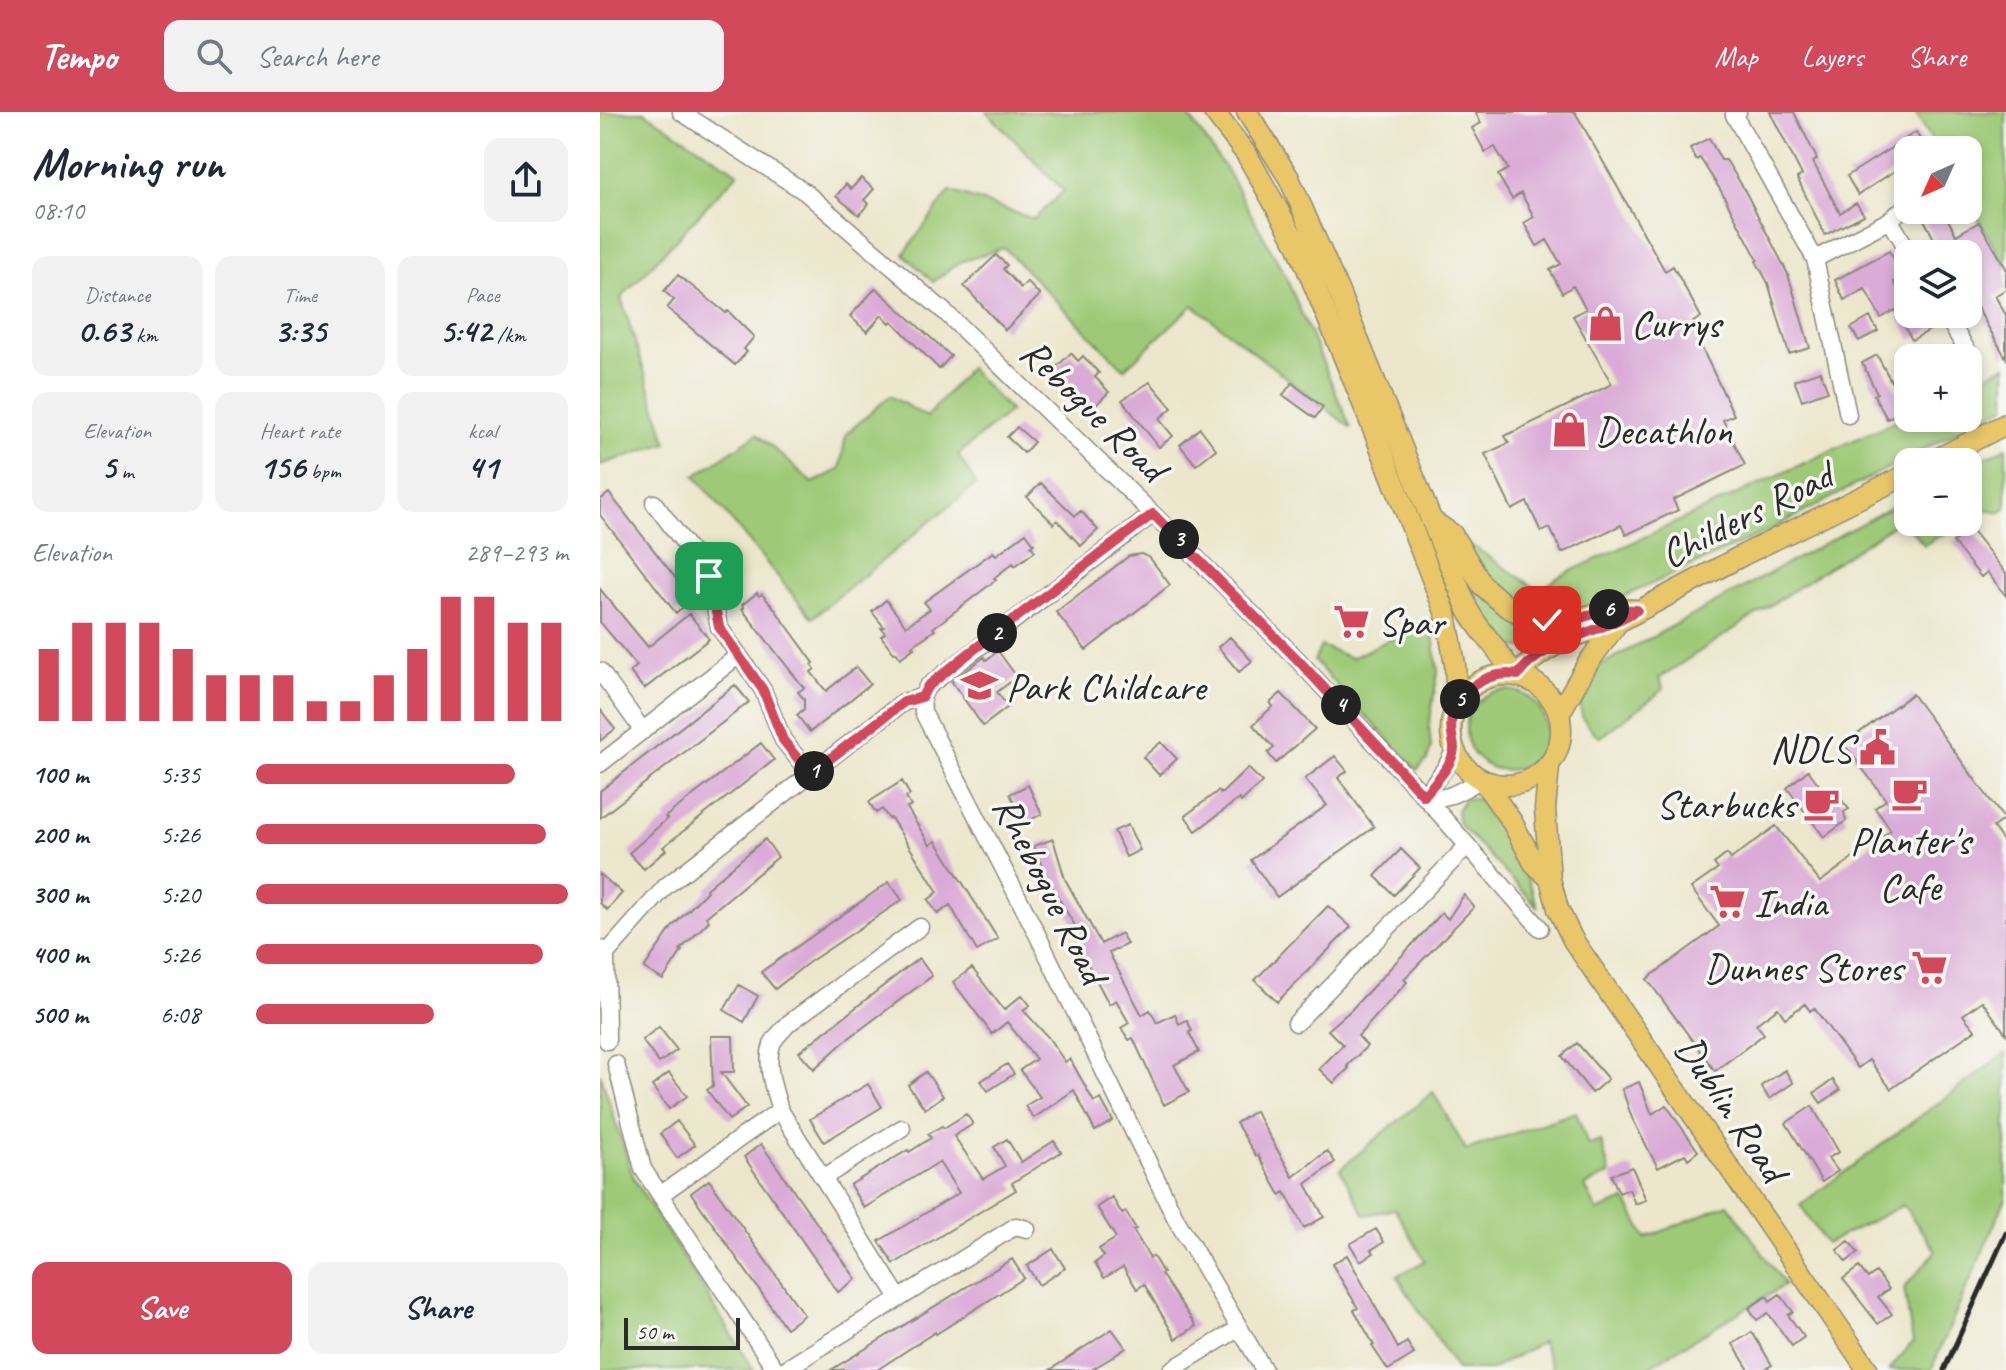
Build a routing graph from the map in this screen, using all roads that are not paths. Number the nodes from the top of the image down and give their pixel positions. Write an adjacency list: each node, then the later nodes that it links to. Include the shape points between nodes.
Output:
1 (681, 112): 14 (street, Rebogue Road, via 805,192 854,232 946,313)
2 (1214, 112): 22 (main road, via 1247,155 1297,244 1360,396 1446,614)
3 (1247, 112): 15 (main road, via 1289,178)
4 (1736, 113): 8 (street)
5 (1894, 216): 6 (street)
6 (1890, 220): 7 (street); 8 (street)
7 (1902, 240)
8 (1815, 259): 9 (street)
9 (1848, 415)
10 (2006, 424): 11 (main road)
11 (1959, 448)
12 (1894, 481): 16 (main road, Childers Road)
13 (654, 503): 18 (street, via 709,576 719,627)
14 (1153, 514): 21 (street, via 968,654); 30 (street, Rebogue Road)
15 (1431, 520): 16 (main road, via 1452,534 1482,585 1525,616 1577,619 1611,609); 20 (main road, via 1477,628)
16 (1637, 610): 17 (main road, Childers Road)
17 (1618, 622): 20 (main road, Childers Road, via 1547,651); 23 (main road, Childers Road)
18 (739, 655): 24 (street); 28 (street, via 763,690 783,740)
19 (600, 671): 24 (street)
20 (1515, 675): 22 (main road, via 1480,680); 23 (main road, via 1536,683)
21 (922, 697): 28 (street, via 904,702); 45 (street, Rhebogue Road, via 923,712 1176,1219)
22 (1457, 703): 25 (main road, via 1450,735)
23 (1559, 714): 27 (main road, via 1562,734)
24 (643, 731): 26 (street)
25 (1454, 751): 29 (main road); 30 (street)
26 (600, 764)
27 (1549, 767): 29 (main road, via 1525,783); 32 (main road, via 1545,809)
28 (810, 774): 35 (street, via 666,886)
29 (1482, 780): 30 (street, via 1435,800); 32 (main road, via 1534,863)
30 (1424, 796): 31 (street, Rebogue Road)
31 (1467, 846): 34 (street, Rebogue Road); 36 (street)
32 (1550, 879): 50 (main road, Dublin Road, via 1573,940)
33 (920, 927): 39 (street, via 789,1023 772,1042 772,1086)
34 (1540, 928)
35 (603, 951): 37 (street)
36 (1296, 1023)
37 (607, 1041)
38 (616, 1064): 42 (street, via 643,1169)
39 (780, 1110): 41 (street); 42 (street)
40 (902, 1128): 41 (street)
41 (823, 1178): 44 (street)
42 (660, 1195): 47 (street)
43 (1027, 1229): 44 (street, via 1016,1226)
44 (899, 1298): 48 (street)
45 (1238, 1329): 46 (street); 49 (street, Rhebogue Road)
46 (1175, 1369)
47 (776, 1370)
48 (784, 1370)
49 (1264, 1370)
50 (1868, 1370)

